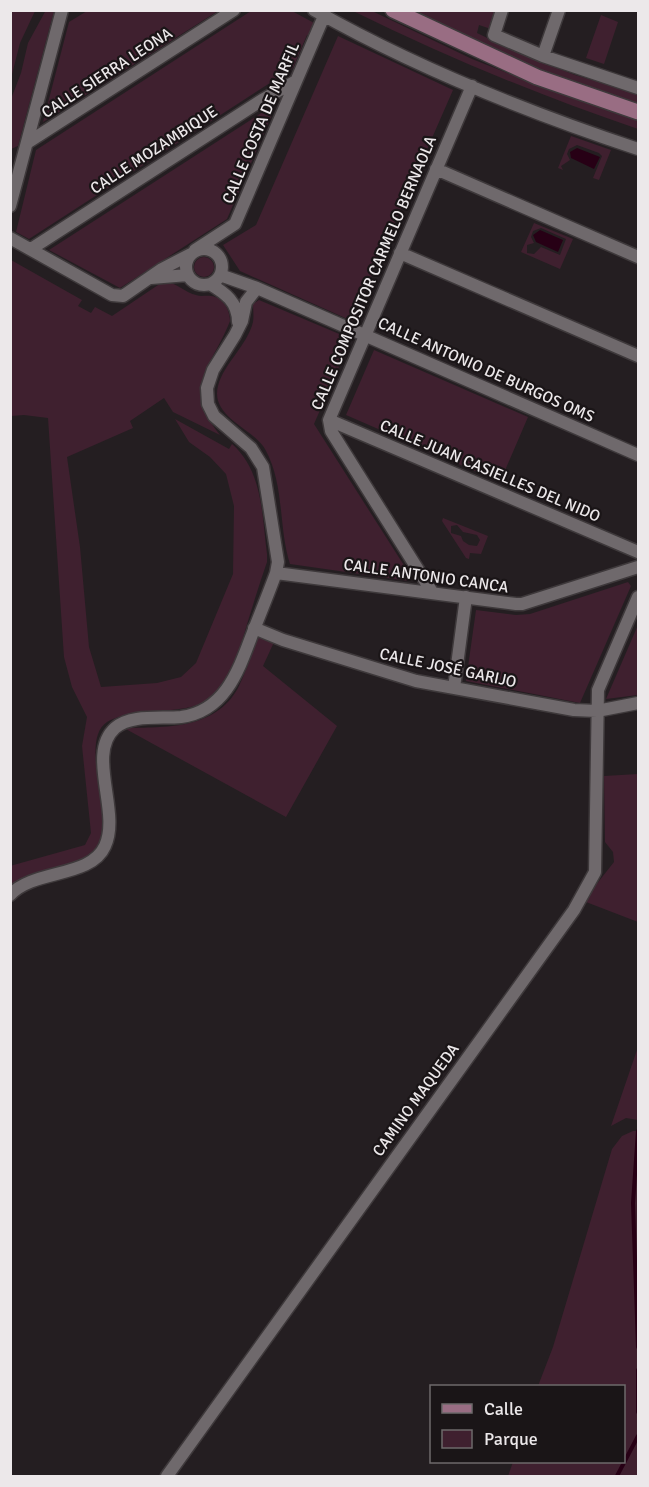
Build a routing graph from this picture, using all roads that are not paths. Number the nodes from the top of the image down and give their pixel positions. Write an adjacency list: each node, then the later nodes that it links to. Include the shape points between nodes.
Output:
1 (234, 10): 12 (street, CALLE SIERRA LEONA)
2 (393, 10): 11 (main road, via 537,77)
3 (502, 10): 7 (street, via 494,35)
4 (559, 10): 7 (street)
5 (64, 12): 12 (street)
6 (319, 14): 8 (street, CALLE COSTA DE MARFIL); 9 (street)
7 (543, 56): 10 (street)
8 (296, 81): 16 (street, CALLE COSTA DE MARFIL, via 235,224); 18 (street, CALLE MOZAMBIQUE)
9 (472, 86): 13 (street); 14 (street, CALLE COMPOSITOR CARMELO BERNAOLA)
10 (639, 88)
11 (639, 112)
12 (27, 143): 15 (street)
13 (639, 148)
14 (436, 169): 21 (street, CALLE COMPOSITOR CARMELO BERNAOLA); 22 (street)
15 (10, 206)
16 (219, 236): 19 (street, CALLE COSTA DE MARFIL); 20 (street, CALLE COSTA DE MARFIL)
17 (10, 238): 18 (street, CALLE COSTA DE MARFIL)
18 (31, 249): 24 (street, CALLE COSTA DE MARFIL, via 112,295 123,296)
19 (212, 251): 20 (street); 25 (street, via 221,259 222,270)
20 (193, 252): 23 (street, via 186,263); 24 (street, CALLE COSTA DE MARFIL)
21 (400, 253): 29 (street, CALLE COMPOSITOR CARMELO BERNAOLA); 30 (street)
22 (639, 257)
23 (188, 275): 24 (street, CALLE COSTA DE MARFIL); 25 (street, via 201,285)
24 (150, 279)
25 (216, 280): 26 (street, CALLE ANTONIO DE BURGOS OMS); 27 (street, via 234,291); 28 (street, via 235,304)
26 (256, 288): 27 (street); 29 (street, CALLE ANTONIO DE BURGOS OMS)
27 (243, 309): 28 (street)
28 (235, 335): 35 (street, via 213,370 207,388 208,404 214,416 251,448 263,467 278,562)
29 (364, 335): 31 (street, CALLE COMPOSITOR CARMELO BERNAOLA); 32 (street, CALLE ANTONIO DE BURGOS OMS)
30 (639, 356)
31 (329, 420): 33 (street, CALLE JUAN CASIELLES DEL NIDO); 36 (street, CALLE COMPOSITOR CARMELO BERNAOLA, via 331,431)
32 (639, 454)
33 (639, 554): 34 (street)
34 (639, 566): 37 (street, CALLE ANTONIO CANCA, via 522,604)
35 (276, 573): 36 (street, CALLE ANTONIO CANCA); 39 (street)
36 (432, 592): 37 (street, CALLE ANTONIO CANCA)
37 (466, 597): 40 (street)
38 (639, 597): 42 (street, CAMINO MAQUEDA, via 598,690)
39 (254, 628): 40 (street, CALLE JOSÉ GARIJO, via 393,675); 43 (street, via 237,675 224,695 206,710 183,717 135,720 117,727 107,738 104,760 111,823 104,849 93,861 35,879)
40 (454, 688): 42 (street, CALLE JOSÉ GARIJO)
41 (639, 703): 42 (street, CALLE JOSÉ GARIJO)
42 (597, 711): 44 (street, CAMINO MAQUEDA, via 595,872 574,910)
43 (10, 895)
44 (166, 1476)

